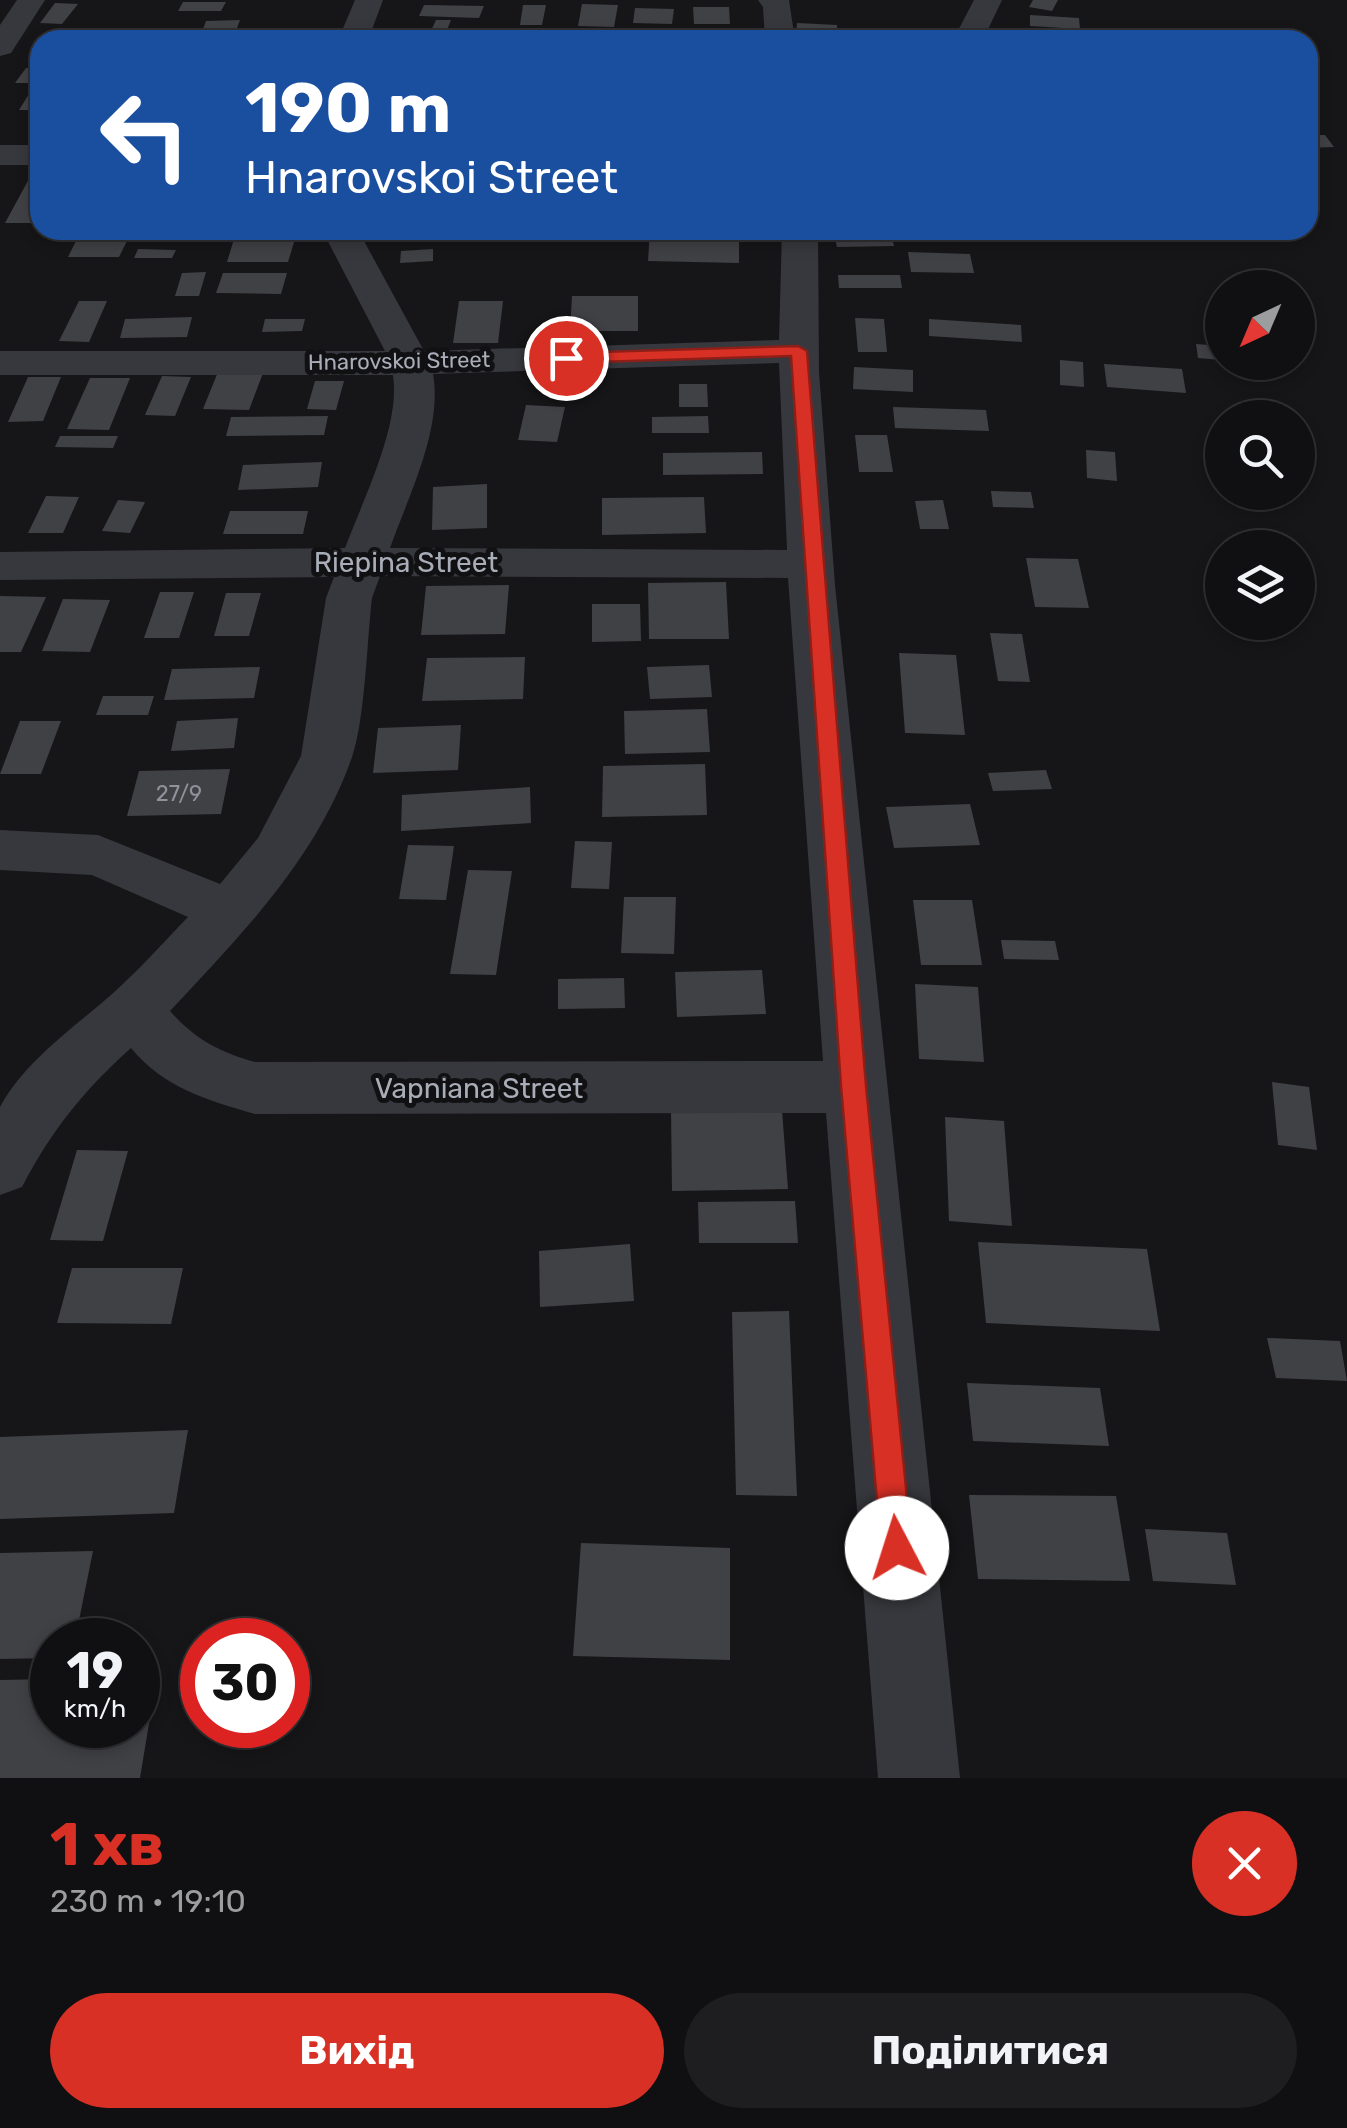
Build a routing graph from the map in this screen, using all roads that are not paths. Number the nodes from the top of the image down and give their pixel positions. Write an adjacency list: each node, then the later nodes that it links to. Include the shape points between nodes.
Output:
1 (31, 0): 8 (street)
2 (369, 0): 5 (street)
3 (772, 0): 6 (street, via 778,3)
4 (988, 0): 7 (street)
5 (356, 30)
6 (779, 30)
7 (973, 30)
8 (0, 47)
9 (0, 155): 10 (street)
10 (30, 155)
11 (345, 240): 15 (street)
12 (800, 240): 13 (street)
13 (798, 351): 15 (street, Hnarovskoi Street); 17 (street)
14 (0, 363): 15 (street, Hnarovskoi Street)
15 (411, 363): 16 (street, via 414,412)
16 (363, 562): 17 (street, Riepina Street); 18 (street, Riepina Street); 20 (street, via 349,598 327,756 278,850)
17 (812, 564): 22 (street)
18 (0, 566)
19 (0, 850): 20 (street, via 98,855)
20 (229, 911): 21 (street)
21 (135, 1010): 22 (street, Vapniana Street, via 160,1044 196,1072 255,1088); 23 (street, via 74,1062 28,1114)
22 (854, 1086): 24 (street)
23 (0, 1168)
24 (918, 1778)

